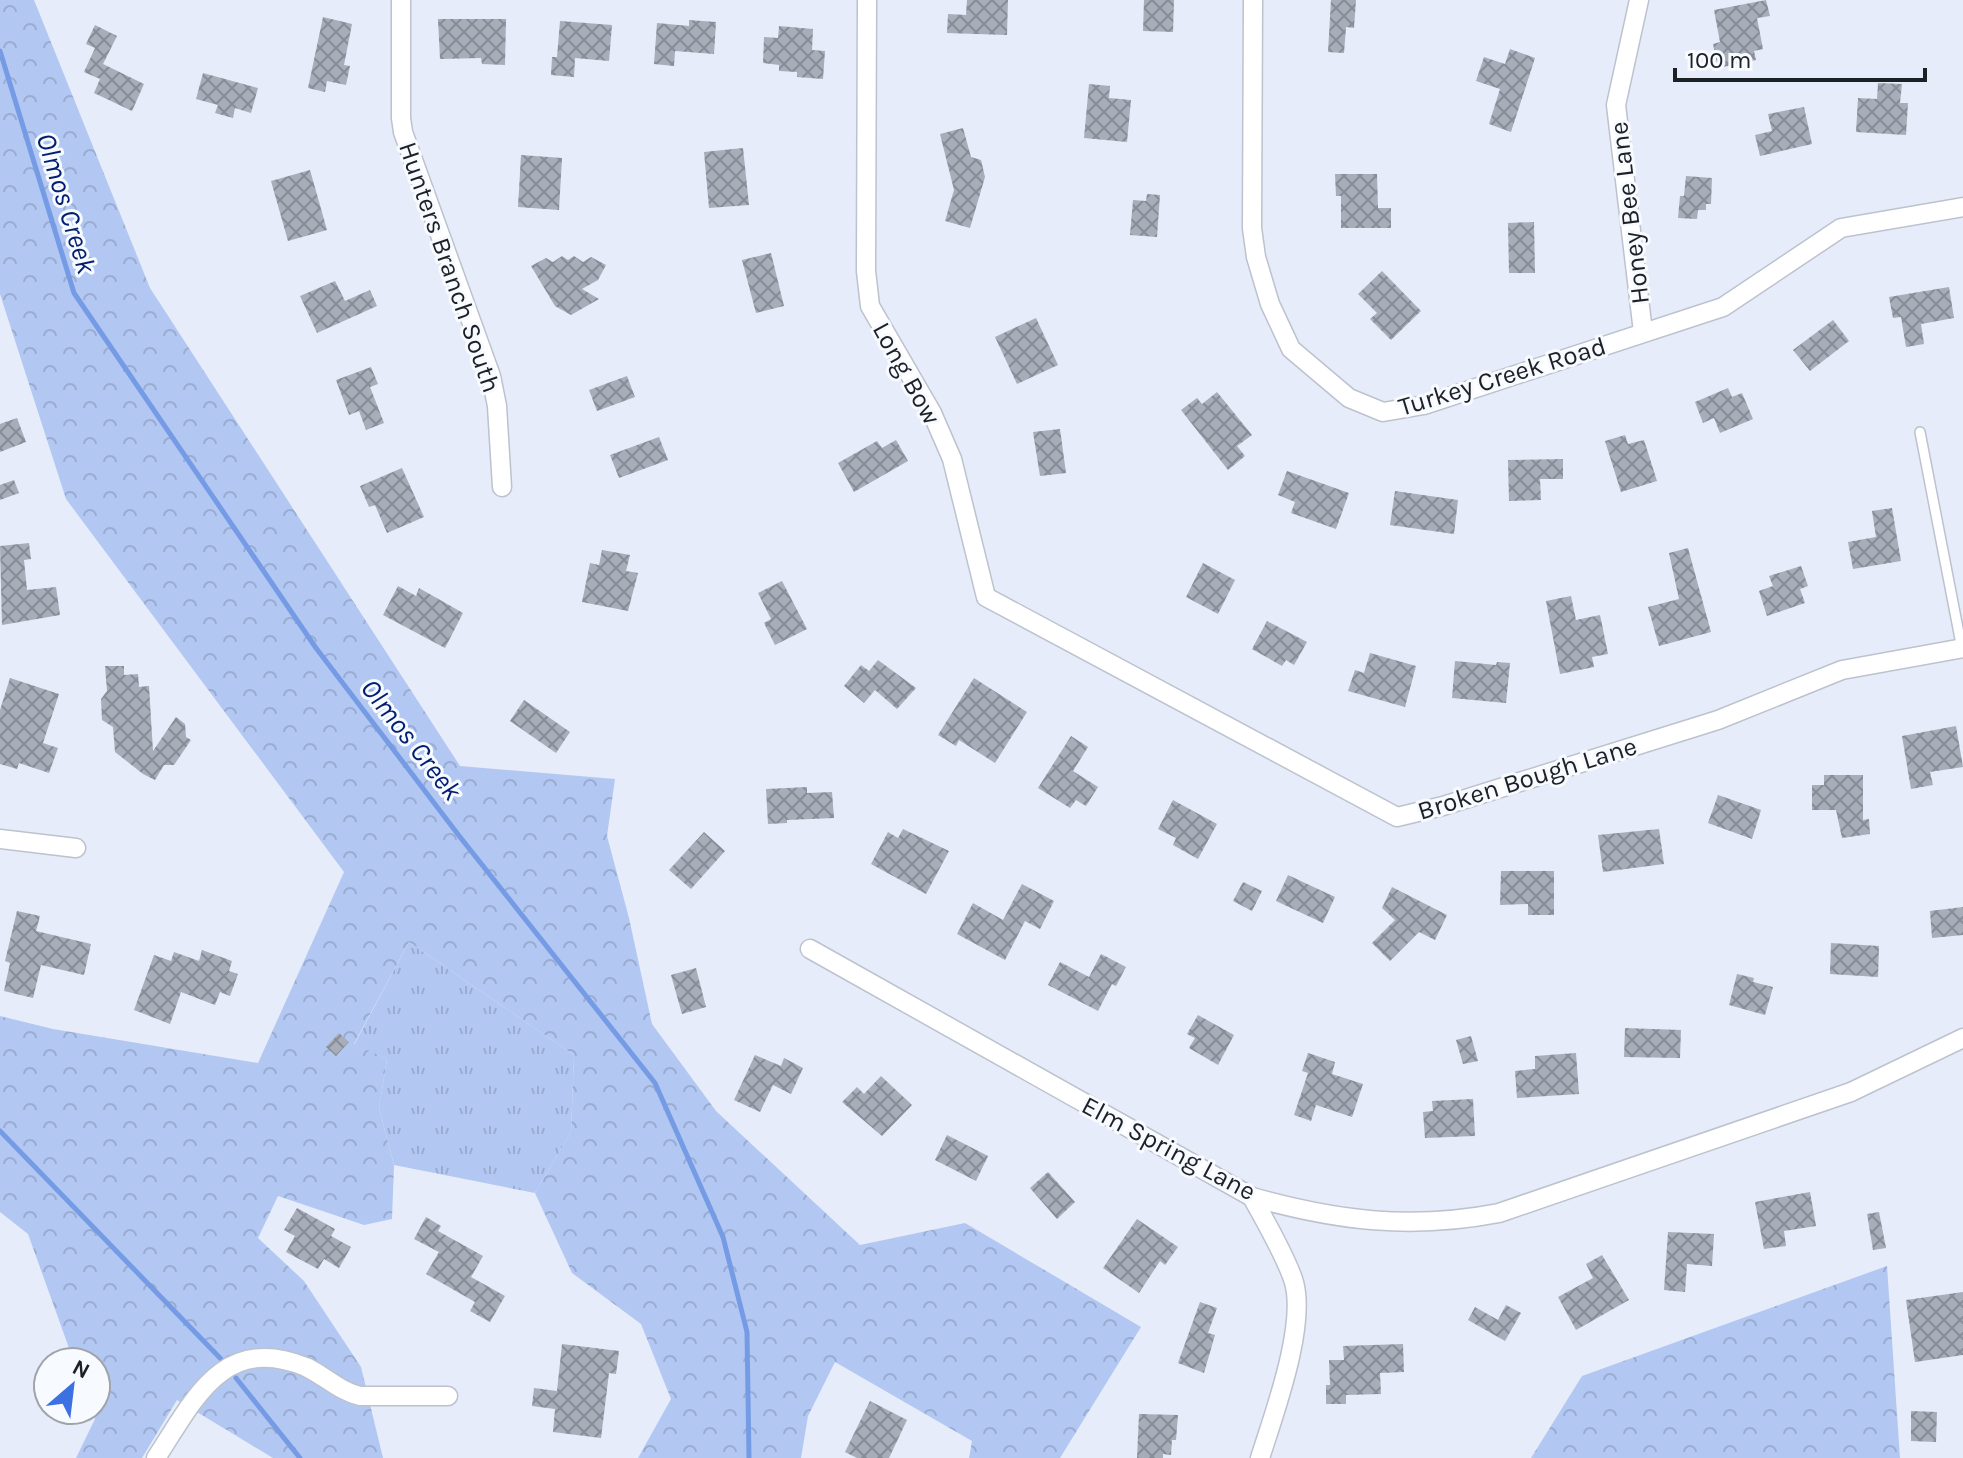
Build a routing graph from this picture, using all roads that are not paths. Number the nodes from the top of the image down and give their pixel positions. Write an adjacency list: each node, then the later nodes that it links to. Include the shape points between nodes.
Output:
1 (401, 0): 8 (street, Hunters Branch South, via 403,132 491,376)
2 (867, 0): 9 (street, Long Bow, via 870,306 932,413 952,459)
3 (1253, 0): 6 (street, Turkey Creek Road, via 1252,228 1270,304 1291,349 1349,398 1383,412 1424,405)
4 (1639, 0): 6 (street, Honey Bee Lane, via 1616,105)
5 (1963, 207): 6 (street, Turkey Creek Road, via 1841,228 1723,307)
6 (1643, 332)
7 (1920, 432): 10 (lane)
8 (502, 487)
9 (986, 597): 10 (street, Broken Bough Lane, via 1397,817 1718,720 1842,670)
10 (1962, 648)
11 (0, 839): 12 (street)
12 (76, 848)
13 (810, 949): 15 (street, Elm Spring Lane)
14 (1963, 1038): 15 (street, Elm Spring Lane, via 1851,1092 1499,1213 1382,1223 1305,1212)
15 (1252, 1197): 18 (street, via 1294,1281 1296,1312 1291,1354)
16 (448, 1396): 17 (street, via 360,1396 309,1368 259,1357 216,1373)
17 (156, 1458)
18 (1260, 1458)

